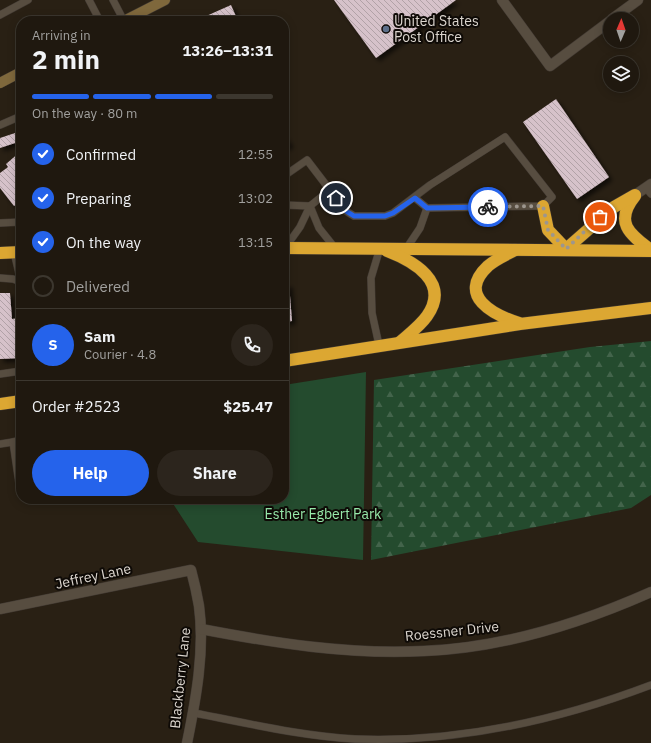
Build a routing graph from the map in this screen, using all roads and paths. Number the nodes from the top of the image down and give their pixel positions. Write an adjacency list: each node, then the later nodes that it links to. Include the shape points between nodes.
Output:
1 (28, 0): 8 (lane)
2 (89, 0): 9 (lane)
3 (113, 0): 10 (lane)
4 (165, 0): 11 (street)
5 (502, 0): 12 (street, via 550,66)
6 (638, 0): 7 (street)
7 (622, 12)
8 (0, 15)
9 (97, 16)
10 (121, 16)
11 (134, 16)
12 (603, 26)
13 (16, 75): 14 (street)
14 (0, 83)
15 (16, 118): 16 (lane)
16 (0, 124)
17 (289, 173): 19 (lane, via 307,160)
18 (649, 189): 20 (street)
19 (330, 190): 21 (lane, via 346,211 354,216 385,216); 23 (lane)
20 (635, 195): 34 (highway, via 614,207); 35 (highway, via 626,210 625,222 630,233)
21 (415, 198): 24 (lane, via 430,185 505,137 552,197); 25 (lane)
22 (289, 205): 23 (lane)
23 (310, 206): 28 (lane); 30 (lane, via 318,228)
24 (543, 206): 25 (lane); 34 (highway, via 548,230)
25 (427, 208): 32 (lane, via 420,228)
26 (16, 222): 27 (lane)
27 (0, 223)
28 (289, 242)
29 (289, 248): 30 (highway)
30 (334, 248): 31 (highway)
31 (380, 248): 32 (highway); 42 (highway, via 416,265 429,279 434,290 434,300 428,315); 43 (lane, via 371,278 372,313)
32 (406, 248): 33 (highway)
33 (516, 249): 34 (highway); 41 (highway, via 489,266 476,287 479,298 486,308)
34 (566, 249): 35 (highway)
35 (651, 250)
36 (0, 253): 37 (highway)
37 (16, 253)
38 (0, 278): 39 (lane)
39 (16, 280)
40 (651, 308): 41 (highway)
41 (520, 324): 42 (highway)
42 (400, 342): 43 (highway)
43 (378, 345): 44 (highway)
44 (289, 360)
45 (16, 372): 46 (lane)
46 (0, 374)
47 (16, 402): 48 (highway)
48 (0, 404)
49 (16, 441): 50 (lane)
50 (13, 442): 51 (lane); 52 (lane)
51 (0, 444)
52 (16, 462)
53 (191, 570): 55 (street, Jeffrey Lane); 56 (street, Blackberry Lane, via 199,605)
54 (651, 592): 56 (street, Roessner Drive, via 576,622 528,636 424,651 316,647)
55 (0, 609)
56 (201, 629): 58 (street, Blackberry Lane)
57 (651, 685): 58 (lane, via 549,719 488,731 413,739 355,739 280,730)
58 (194, 713): 59 (street, Blackberry Lane)
59 (187, 743)

